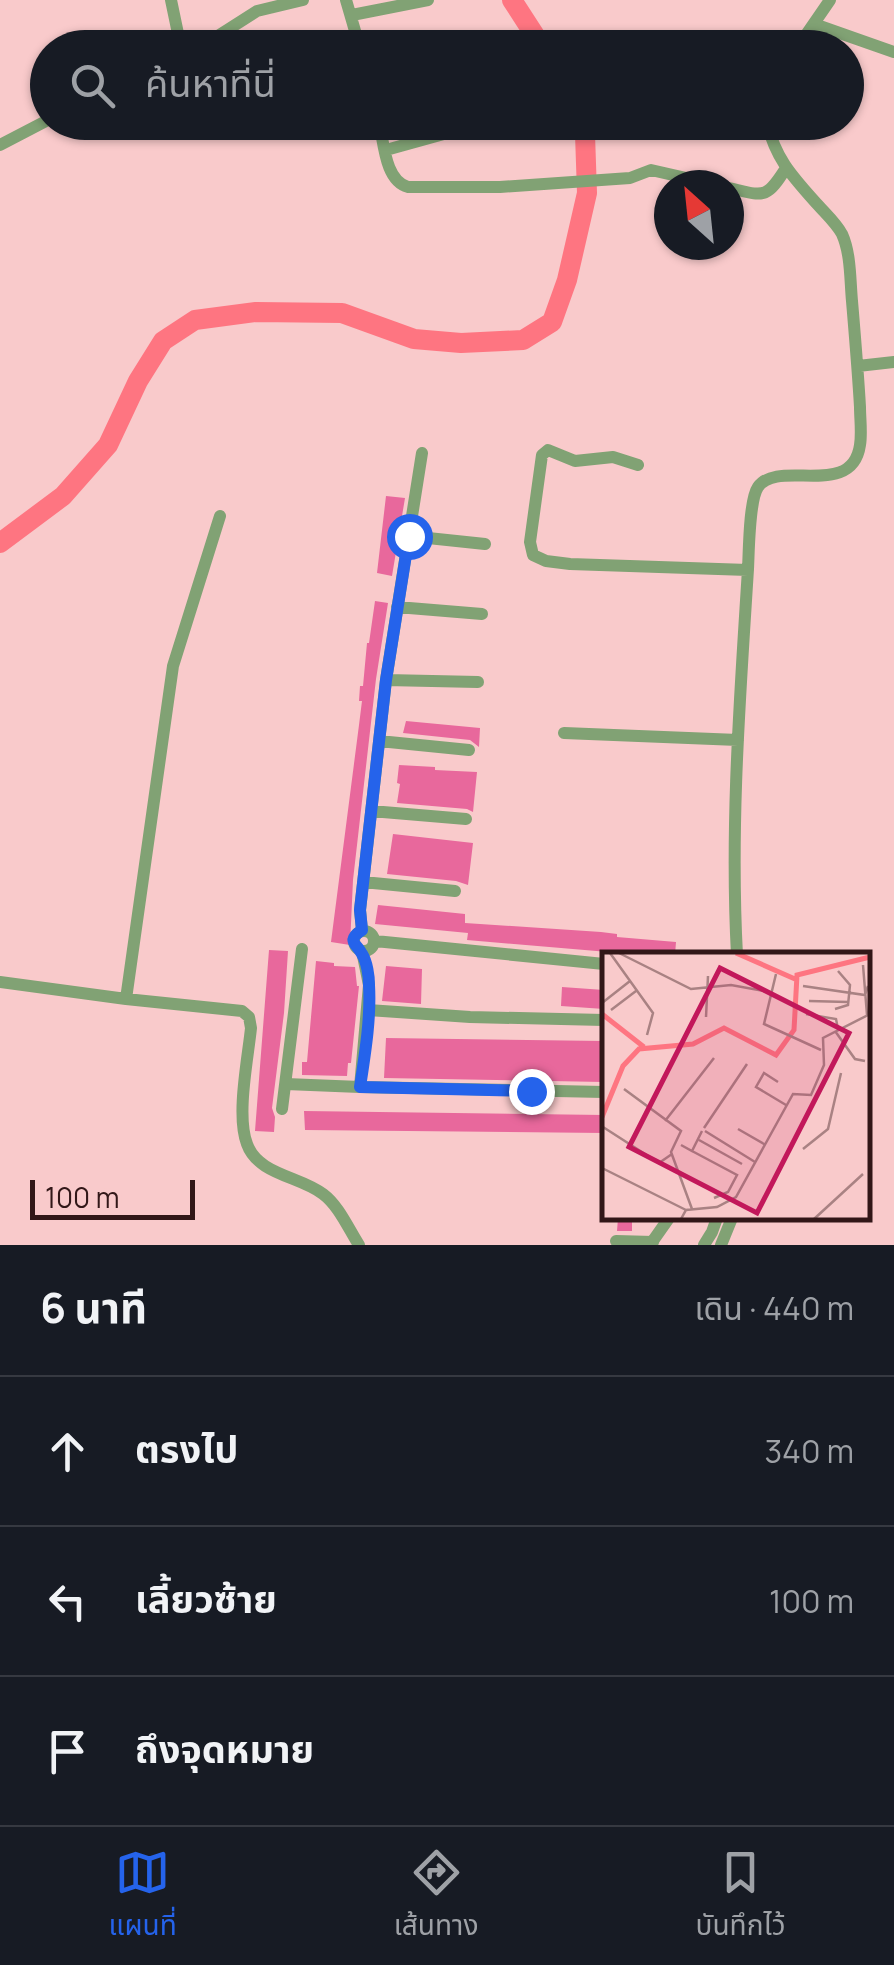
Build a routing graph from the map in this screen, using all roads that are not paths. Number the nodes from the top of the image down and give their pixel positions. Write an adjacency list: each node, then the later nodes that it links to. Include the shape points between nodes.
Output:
1 (170, 0): 8 (street)
2 (303, 0): 9 (street, via 257,11)
3 (346, 0): 6 (street)
4 (428, 0): 6 (street)
5 (830, 0): 7 (street)
6 (352, 16): 10 (street)
7 (814, 24): 11 (street); 12 (street)
8 (179, 30)
9 (227, 30)
10 (356, 30)
11 (810, 30)
12 (831, 30)
13 (864, 42): 14 (street)
14 (894, 52)
15 (30, 129): 19 (street)
16 (384, 140): 20 (street)
17 (422, 140): 20 (street)
18 (771, 140): 21 (street)
19 (0, 145)
20 (386, 150): 22 (street, via 392,178 408,187 500,187)
21 (786, 168): 23 (street, via 773,189); 25 (street, via 843,236)
22 (654, 171)
23 (744, 191)
24 (894, 362): 25 (street)
25 (858, 366): 31 (street, via 858,455 838,473 775,477 759,485)
26 (422, 454): 29 (street)
27 (638, 465): 31 (street, via 613,457 575,462 548,450 542,455 533,555 570,564)
28 (220, 516): 51 (street, via 172,666)
29 (409, 536): 30 (street); 32 (street)
30 (485, 544)
31 (748, 570): 37 (street)
32 (398, 606): 33 (street); 34 (street)
33 (482, 614)
34 (386, 680): 35 (street); 38 (street)
35 (478, 682)
36 (564, 733): 37 (street)
37 (738, 740): 48 (street)
38 (379, 742): 39 (street); 40 (street)
39 (469, 750)
40 (371, 811): 41 (street); 42 (street)
41 (466, 819)
42 (363, 882): 43 (street); 44 (street)
43 (455, 890)
44 (362, 930): 45 (street); 47 (street, via 354,945)
45 (374, 941): 47 (street); 49 (street)
46 (302, 949): 54 (street)
47 (362, 951): 52 (street)
48 (737, 952)
49 (602, 964)
50 (0, 982): 51 (street)
51 (126, 999): 63 (street, via 249,1017 246,1141 258,1161 328,1198)
52 (368, 1010): 53 (street); 55 (street)
53 (602, 1020)
54 (286, 1084): 55 (street); 57 (street)
55 (360, 1087): 56 (street)
56 (602, 1092)
57 (282, 1109)
58 (667, 1220): 62 (street)
59 (715, 1220): 64 (street)
60 (731, 1220): 65 (street)
61 (616, 1241): 62 (street)
62 (651, 1243)
63 (359, 1245)
64 (704, 1245)
65 (721, 1245)

